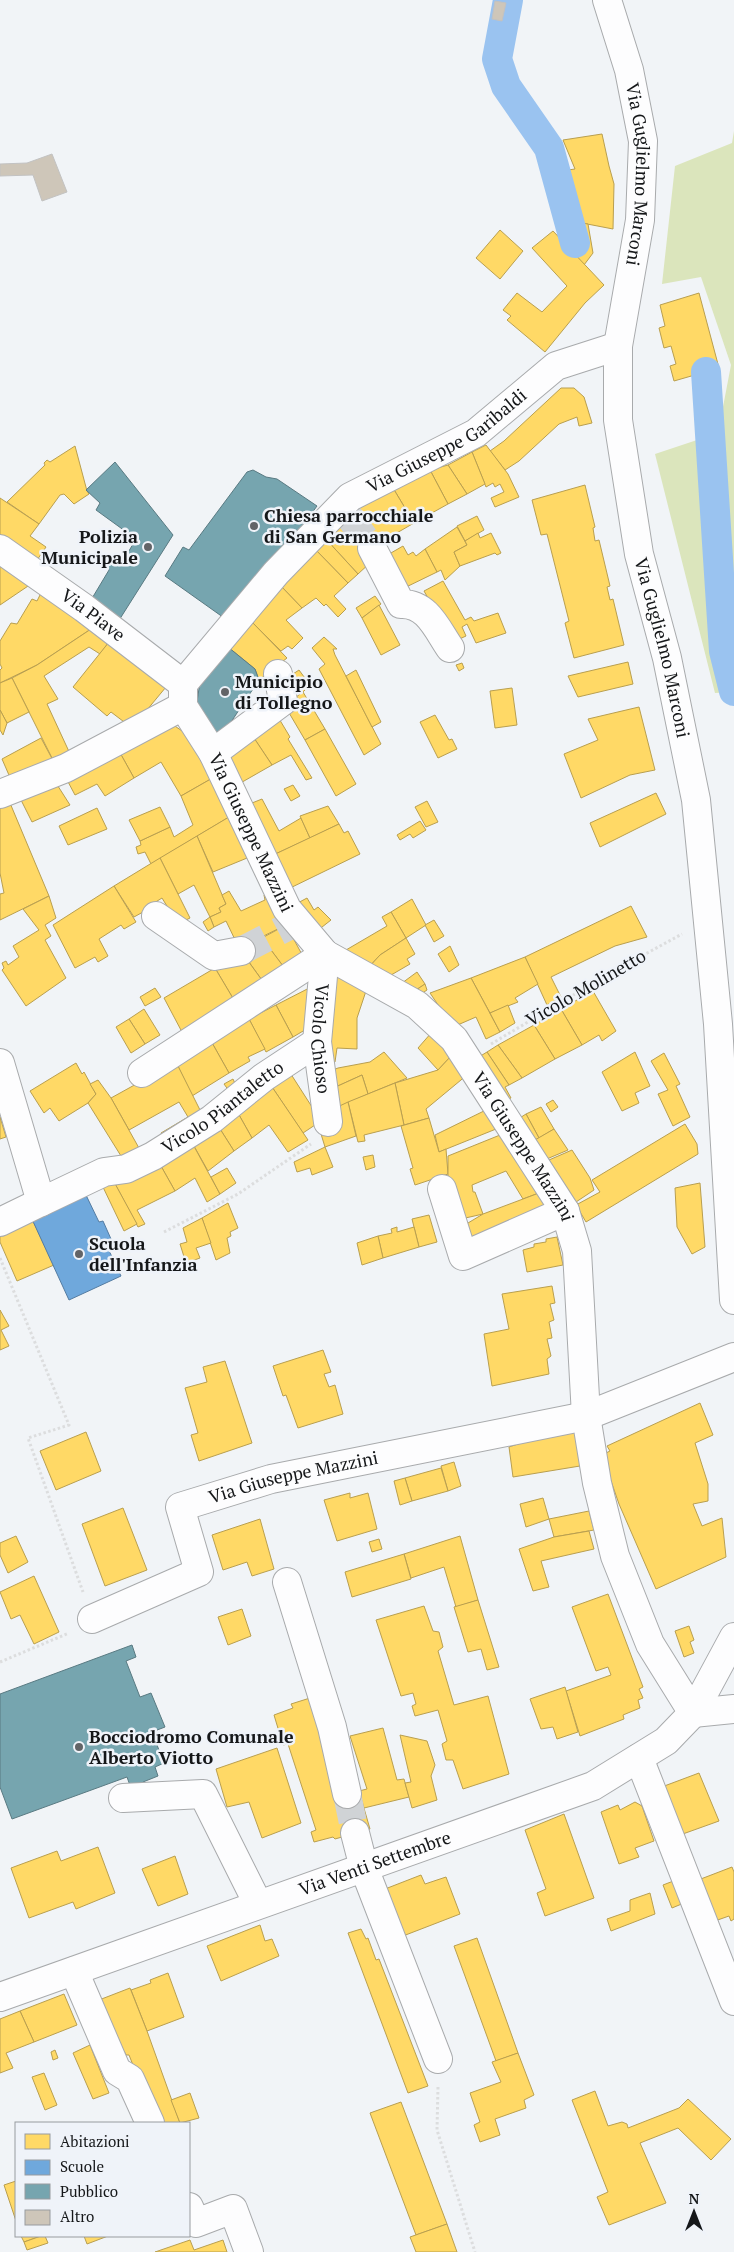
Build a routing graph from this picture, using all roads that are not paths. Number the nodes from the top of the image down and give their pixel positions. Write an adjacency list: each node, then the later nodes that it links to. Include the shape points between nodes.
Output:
1 (607, 0): 2 (street, Via Guglielmo Marconi, via 629,70 643,141 640,220)
2 (618, 346): 7 (street, Via Giuseppe Garibaldi, via 556,366 476,433 350,497 345,510 276,573); 21 (street, Via Guglielmo Marconi, via 618,420 639,554 667,658 696,800 718,1024)
3 (372, 548): 5 (street, via 401,604 412,604 426,611)
4 (0, 549): 7 (street, Via Piave, via 84,608)
5 (450, 648)
6 (278, 674): 8 (street, via 283,701)
7 (183, 695): 8 (street, Via Giuseppe Mazzini); 9 (street, Via Giuseppe Garibaldi, via 66,768)
8 (212, 753): 12 (street, Via Giuseppe Mazzini, via 292,924)
9 (0, 794)
10 (156, 916): 11 (street, via 214,956)
11 (241, 951)
12 (325, 954): 13 (street, Vicolo Chioso); 15 (street); 19 (street, Via Giuseppe Mazzini, via 417,1005 454,1039)
13 (317, 1042): 16 (street, Vicolo Chioso); 18 (street, Vicolo Piantaletto, via 212,1119 153,1156 126,1169 104,1172)
14 (0, 1063): 18 (street)
15 (142, 1073)
16 (328, 1122)
17 (442, 1189): 19 (street, via 463,1256)
18 (41, 1202): 20 (street, Vicolo Piantaletto)
19 (565, 1211): 23 (street, Via Giuseppe Mazzini, via 577,1252)
20 (0, 1222)
21 (734, 1300)
22 (734, 1357): 23 (street, Via Giuseppe Mazzini)
23 (586, 1416): 25 (street, Via Giuseppe Mazzini, via 271,1479 180,1507 199,1572); 28 (street, Via Giuseppe Mazzini, via 597,1482 615,1556 650,1644)
24 (287, 1582): 30 (street, via 332,1727)
25 (92, 1619)
26 (734, 1637): 28 (street)
27 (734, 1709): 28 (street)
28 (693, 1713): 29 (street, Via Venti Settembre, via 666,1741)
29 (639, 1758): 33 (street, Via Venti Settembre, via 593,1786); 37 (street)
30 (347, 1794)
31 (122, 1798): 34 (street, via 203,1794)
32 (355, 1833): 33 (street)
33 (364, 1868): 34 (street, Via Venti Settembre); 38 (street)
34 (258, 1904): 35 (street, Via Venti Settembre)
35 (74, 1971): 36 (street, Via Venti Settembre); 39 (street, via 117,2071 130,2079)
36 (0, 1997)
37 (734, 2000)
38 (438, 2059)
39 (150, 2122)
40 (190, 2210): 41 (street, via 196,2223 233,2209)
41 (249, 2252)

